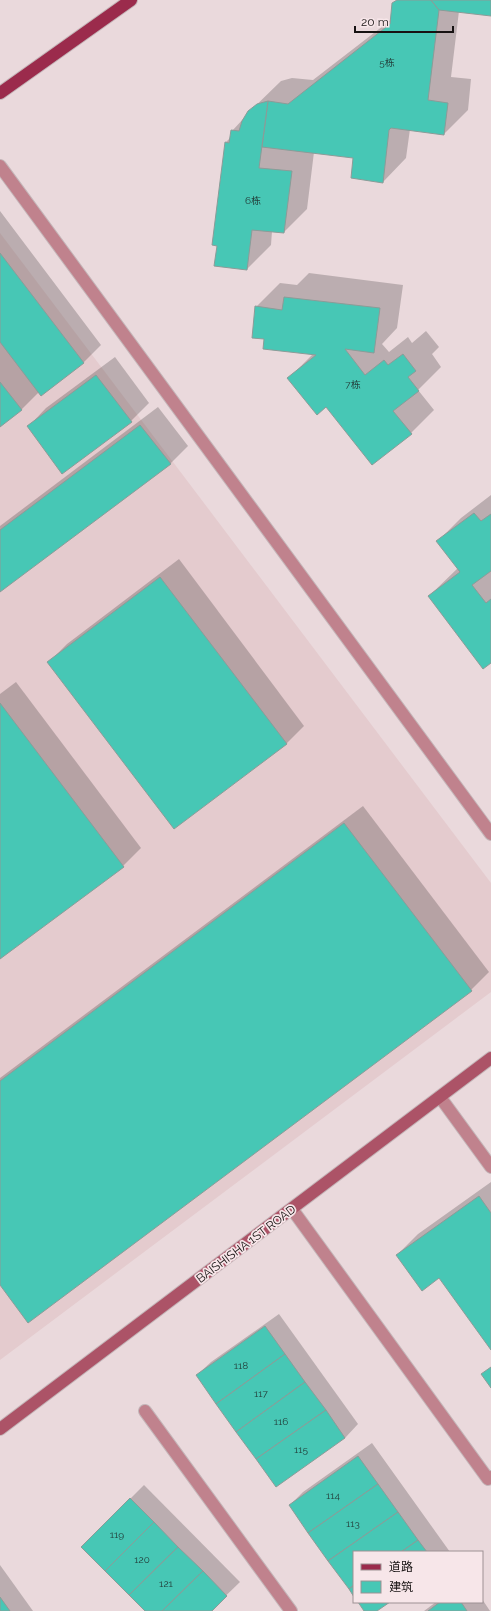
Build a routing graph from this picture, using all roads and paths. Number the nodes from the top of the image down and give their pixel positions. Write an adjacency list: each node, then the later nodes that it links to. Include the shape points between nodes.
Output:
1 (131, 0): 2 (main road)
2 (0, 93)
3 (0, 166): 4 (street)
4 (491, 834)
5 (491, 1058): 6 (street, BAISHISHA 1ST ROAD)
6 (440, 1097): 7 (street); 8 (street, BAISHISHA 1ST ROAD)
7 (491, 1167)
8 (292, 1209): 10 (street, BAISHISHA 1ST ROAD); 11 (street, via 488,1479)
9 (145, 1411): 12 (street)
10 (0, 1429)
11 (491, 1477)
12 (291, 1611)

